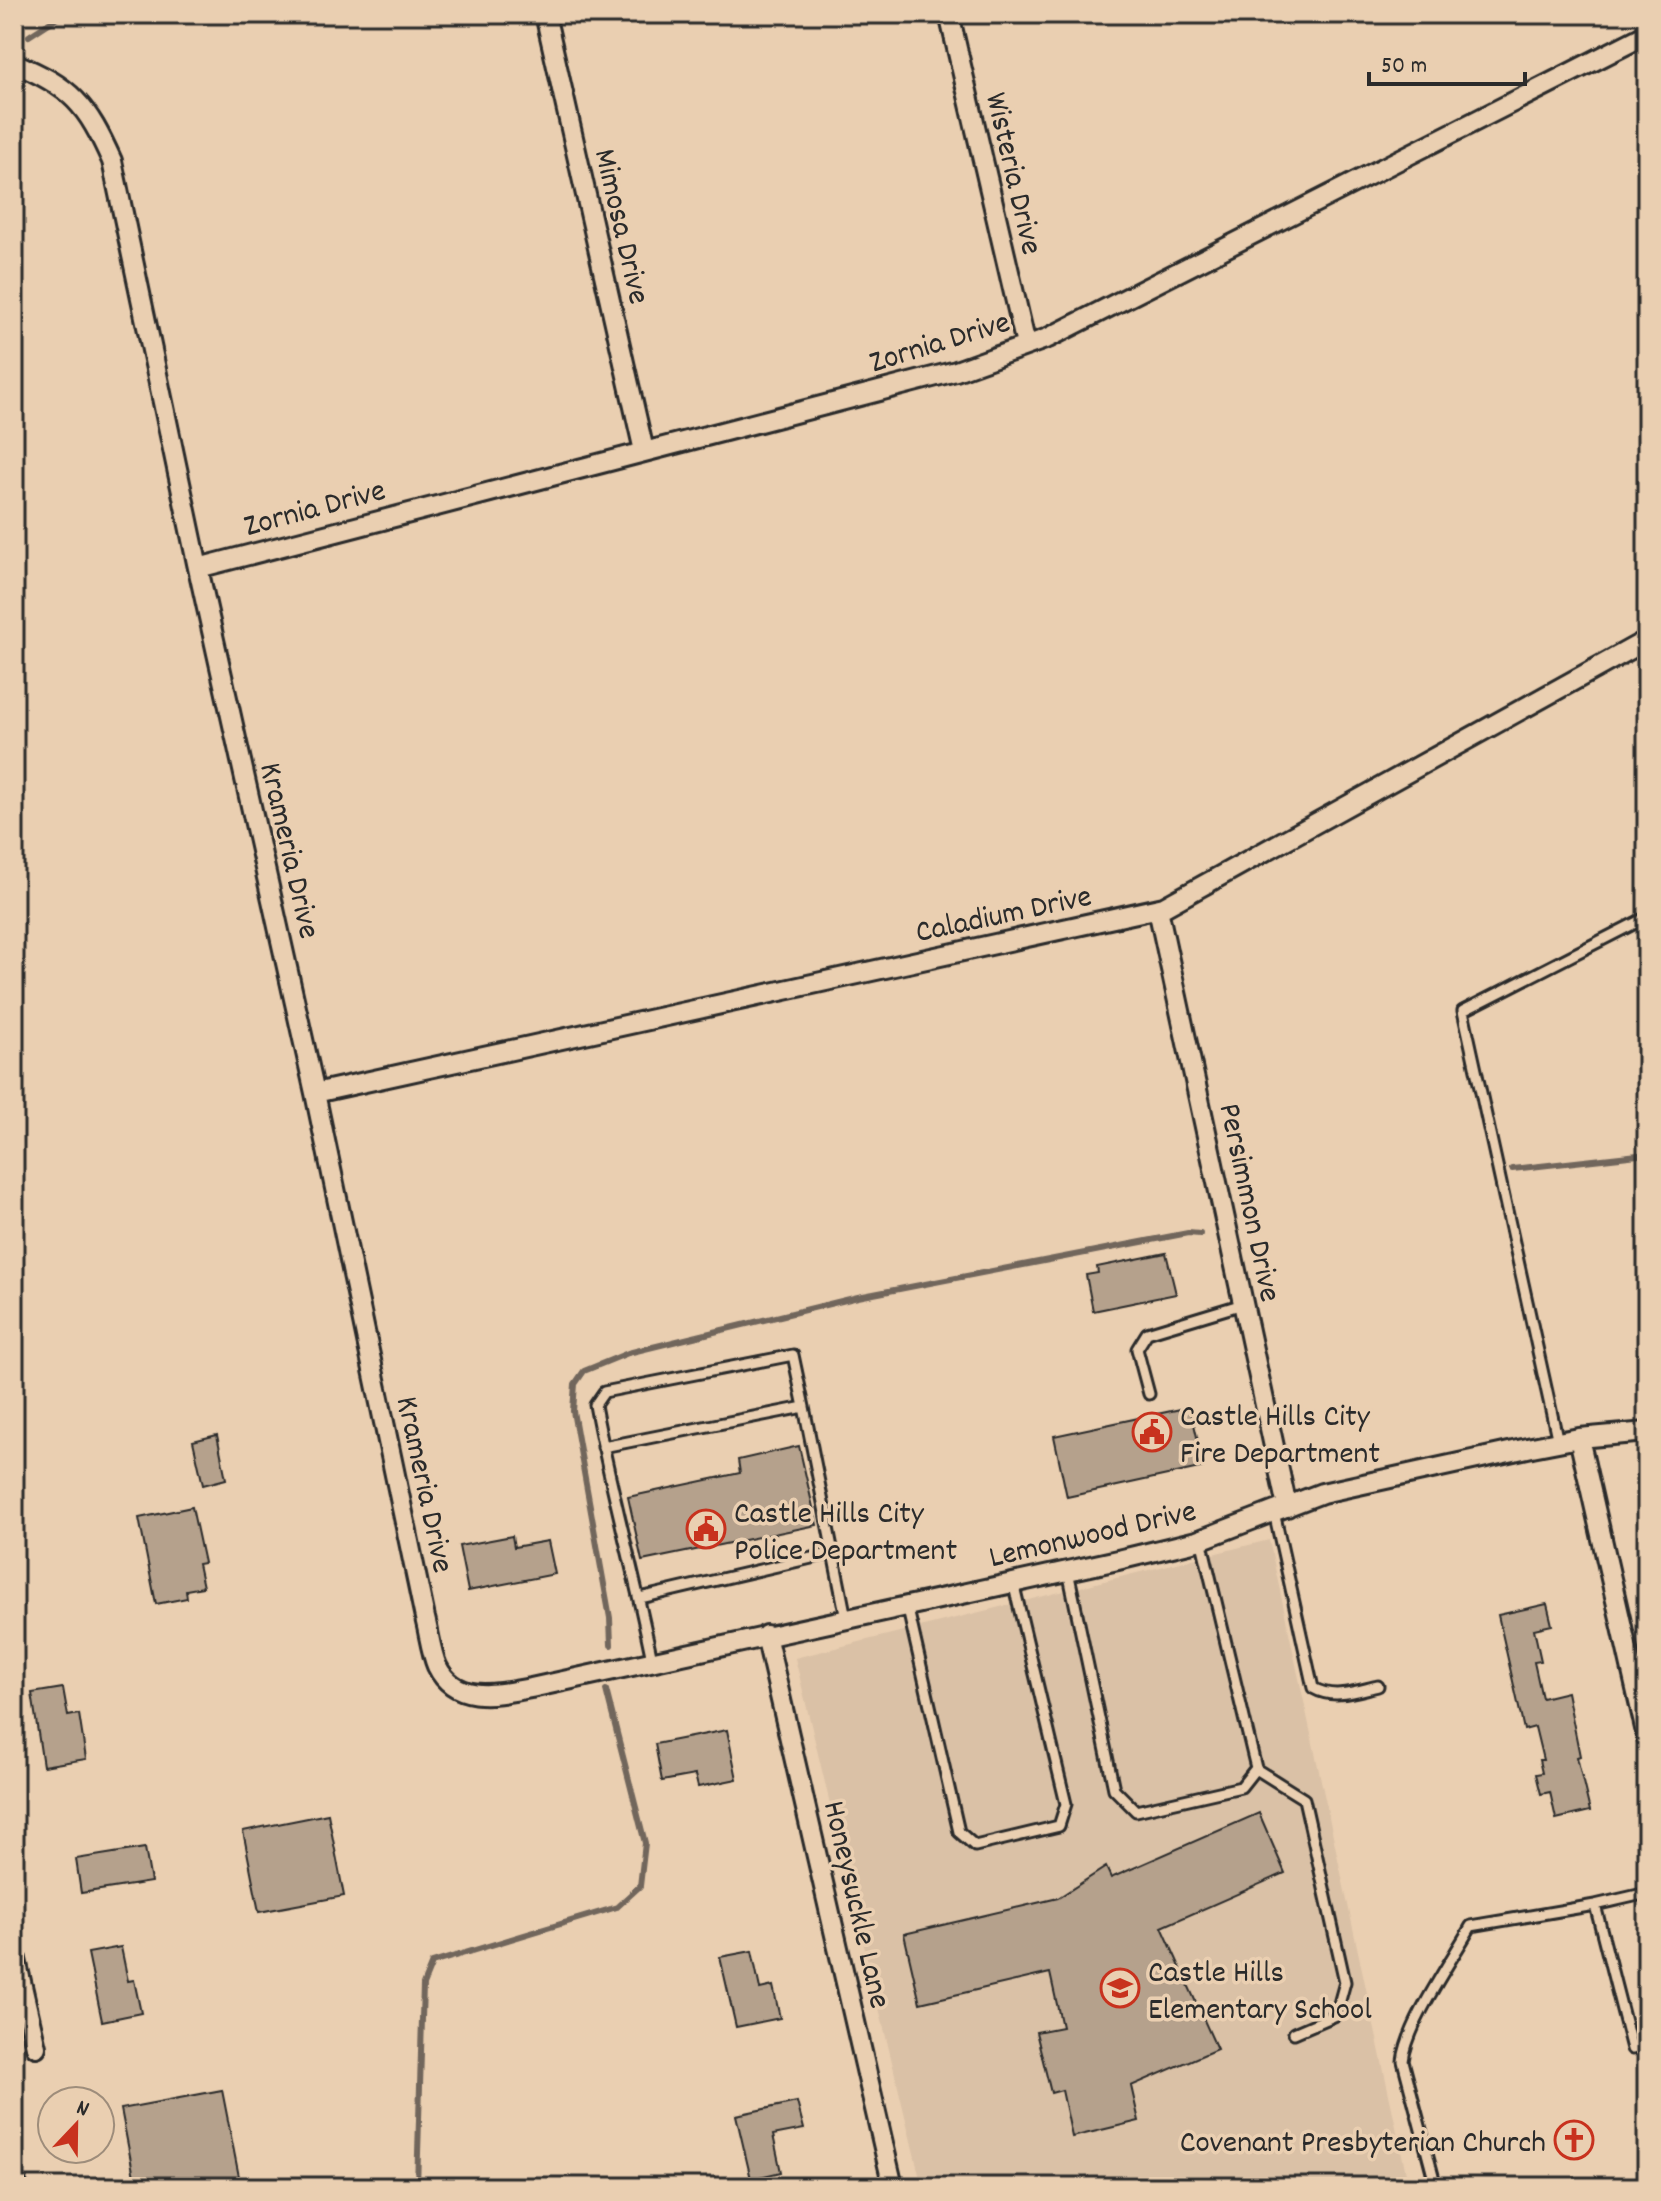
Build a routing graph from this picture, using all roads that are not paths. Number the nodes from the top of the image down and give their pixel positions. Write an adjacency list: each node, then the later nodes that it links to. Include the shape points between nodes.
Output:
1 (545, 14): 6 (street, Mimosa Drive)
2 (949, 14): 5 (street, Wisteria Drive)
3 (1647, 34): 5 (street, Zornia Drive)
4 (14, 63): 7 (street, Krameria Drive, via 53,81 75,99 94,121 112,161)
5 (1026, 345): 6 (street, Zornia Drive, via 956,371)
6 (644, 451): 7 (street, Zornia Drive)
7 (198, 568): 11 (street, Krameria Drive)
8 (1647, 640): 9 (street, Caladium Drive)
9 (1158, 909): 11 (street, Caladium Drive); 12 (street, Persimmon Drive)
10 (1647, 917): 17 (lane, via 1463,1011)
11 (315, 1093): 30 (street, Krameria Drive, via 425,1618 438,1667)
12 (1243, 1304): 13 (lane, via 1147,1333 1137,1349); 19 (street, Persimmon Drive)
13 (1149, 1394)
14 (804, 1407): 18 (lane); 18 (lane, via 793,1355 604,1392 595,1405); 21 (lane)
15 (1647, 1432): 16 (street, Lemonwood Drive)
16 (1579, 1438): 17 (street, Lemonwood Drive); 31 (street)
17 (1558, 1442): 19 (street, Lemonwood Drive, via 1322,1493)
18 (603, 1447): 24 (lane)
19 (1280, 1510): 20 (street, Lemonwood Drive); 29 (lane, via 1313,1688 1344,1695)
20 (1201, 1539): 22 (street, Lemonwood Drive); 33 (lane)
21 (833, 1553): 24 (lane); 26 (lane)
22 (1068, 1571): 23 (street, Lemonwood Drive); 33 (lane, via 1114,1789 1136,1811 1241,1787)
23 (1013, 1582): 25 (street, Lemonwood Drive); 25 (lane, via 1066,1804 1059,1826 975,1846 959,1832)
24 (640, 1598): 28 (lane)
25 (907, 1605): 26 (street, Lemonwood Drive)
26 (846, 1618): 27 (street, Lemonwood Drive)
27 (766, 1635): 28 (street, Lemonwood Drive); 42 (street, Honeysuckle Lane)
28 (652, 1660): 30 (street, Lemonwood Drive, via 483,1696)
29 (1378, 1686)
30 (454, 1688)
31 (1643, 1700): 32 (street)
32 (1647, 1737)
33 (1256, 1769): 37 (lane, via 1304,1799 1345,1982 1336,2015)
34 (1647, 1893): 35 (lane)
35 (1595, 1905): 38 (lane, via 1632,2049); 43 (lane, via 1471,1926 1432,1995 1403,2061)
36 (14, 1951): 39 (street)
37 (1294, 2033)
38 (1647, 2046)
39 (36, 2047)
40 (14, 2171): 41 (lane)
41 (23, 2187)
42 (893, 2187)
43 (1436, 2187)

